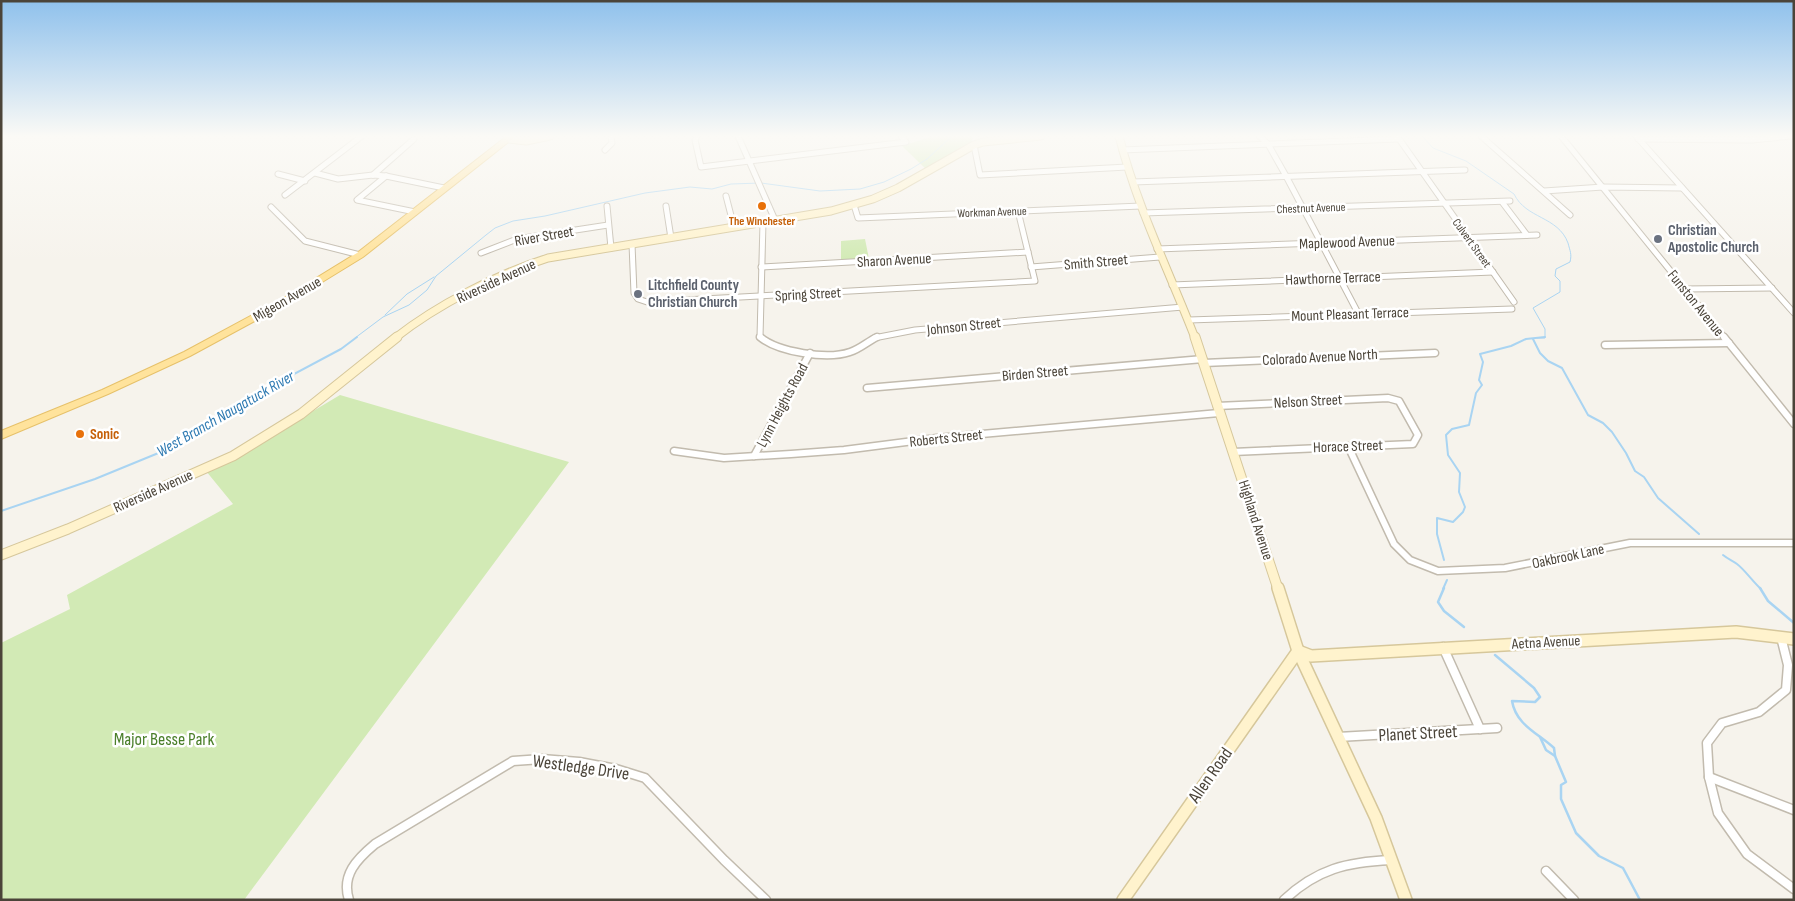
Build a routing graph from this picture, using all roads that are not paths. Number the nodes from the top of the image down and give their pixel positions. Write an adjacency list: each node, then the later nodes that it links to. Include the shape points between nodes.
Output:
1 (294, 178): 15 (street)
2 (309, 178): 15 (street)
3 (384, 178): 33 (street, via 357,200)
4 (393, 178): 18 (street)
5 (457, 178): 18 (main road, Migeon Avenue)
6 (756, 178): 35 (street)
7 (916, 178): 26 (street, Riverside Avenue)
8 (1131, 178): 16 (street, Highland Avenue)
9 (1234, 178): 16 (street)
10 (1287, 178): 30 (street)
11 (1425, 178): 25 (street, Culvert Street)
12 (1529, 178): 20 (street)
13 (1596, 178): 17 (street, Funston Avenue)
14 (1673, 178): 19 (street)
15 (305, 181): 21 (street)
16 (1133, 182): 31 (street, Highland Avenue)
17 (1603, 187): 19 (street); 20 (street); 56 (street, Funston Avenue)
18 (444, 188): 33 (main road, Migeon Avenue)
19 (1682, 188): 55 (street)
20 (1544, 191): 34 (street)
21 (285, 195)
22 (726, 196): 38 (street)
23 (1510, 201): 24 (street, Chestnut Avenue)
24 (1502, 202): 25 (street, Chestnut Avenue); 39 (street)
25 (1443, 203): 30 (street, Chestnut Avenue); 42 (street, Culvert Street)
26 (854, 204): 32 (street, Workman Avenue, via 858,218); 35 (street, Riverside Avenue)
27 (607, 206): 37 (street)
28 (666, 206): 41 (street)
29 (270, 207): 49 (street, via 305,241)
30 (1303, 208): 31 (street, Chestnut Avenue); 43 (street)
31 (1142, 210): 32 (street, Workman Avenue); 48 (street, Highland Avenue)
32 (1018, 211): 46 (street)
33 (415, 212): 49 (main road, Migeon Avenue)
34 (1570, 215)
35 (775, 220): 36 (street, Riverside Avenue)
36 (764, 222): 38 (street, Riverside Avenue); 50 (street)
37 (608, 225): 45 (street); 47 (street, River Street, via 517,239)
38 (734, 227): 41 (street, Riverside Avenue)
39 (1528, 235): 40 (street, Maplewood Avenue); 42 (street, Maplewood Avenue)
40 (1537, 235)
41 (671, 238): 44 (street, Riverside Avenue)
42 (1468, 238): 43 (street, Maplewood Avenue); 52 (street, Culvert Street)
43 (1320, 243): 48 (street, Maplewood Avenue); 53 (street)
44 (632, 244): 45 (street, Riverside Avenue); 57 (street, Spring Street, via 634,293 638,299 647,302)
45 (611, 248): 79 (street, Riverside Avenue, via 533,262 517,268 412,325 301,414 233,456)
46 (1028, 252): 50 (street, Sharon Avenue); 51 (street)
47 (481, 253)
48 (1158, 253): 51 (street, Smith Street); 54 (street, Highland Avenue)
49 (360, 255): 73 (main road, Migeon Avenue, via 211,342 105,392)
50 (761, 267): 57 (street)
51 (1031, 267): 57 (street, Spring Street, via 1035,281)
52 (1493, 272): 53 (street, Hawthorne Terrace); 58 (street, Culvert Street)
53 (1338, 278): 54 (street, Hawthorne Terrace); 61 (street)
54 (1172, 285): 59 (street, Highland Avenue)
55 (1772, 288): 56 (street); 62 (street)
56 (1684, 289): 64 (street, Funston Avenue)
57 (761, 297): 66 (street, Johnson Street, via 760,337 764,342)
58 (1514, 302)
59 (1182, 307): 63 (street, Highland Avenue); 66 (street, Johnson Street, via 882,335 845,354)
60 (1512, 309): 61 (street, Mount Pleasant Terrace)
61 (1358, 313): 63 (street, Mount Pleasant Terrace)
62 (1794, 313)
63 (1189, 320): 68 (street, Highland Avenue)
64 (1729, 343): 65 (street); 72 (street, Funston Avenue)
65 (1605, 345)
66 (810, 353): 77 (street, Lynn Heights Road)
67 (1436, 353): 68 (street, Colorado Avenue North)
68 (1203, 361): 69 (street, Birden Street); 71 (street, Highland Avenue)
69 (868, 388)
70 (1399, 401): 71 (street, Nelson Street, via 1388,398); 74 (street, Horace Street, via 1418,435 1413,444)
71 (1218, 409): 76 (street, Highland Avenue); 77 (street, Roberts Street, via 844,450)
72 (1794, 424)
73 (1, 435)
74 (1348, 446): 76 (street, Horace Street); 78 (street, Oakbrook Lane, via 1394,544 1410,560 1438,571 1505,568 1630,543)
75 (674, 451): 77 (street, Roberts Street, via 724,458)
76 (1233, 452): 83 (street, Highland Avenue)
77 (754, 456)
78 (1794, 542)
79 (1, 555)
80 (1781, 637): 81 (street, Aetna Avenue); 82 (street, Aetna Avenue, via 1736,632); 87 (street, via 1788,665 1786,690 1758,712 1722,723 1707,743)
81 (1794, 639)
82 (1443, 647): 83 (street, Aetna Avenue, via 1311,656); 85 (street)
83 (1298, 651): 86 (street, Highland Avenue); 94 (street, Allen Road)
84 (1497, 728): 85 (street, Planet Street)
85 (1480, 729): 86 (street, Planet Street)
86 (1338, 737): 89 (street, Highland Avenue, via 1376,818)
87 (1709, 777): 88 (street); 91 (street, via 1718,813 1747,854)
88 (1794, 810)
89 (1391, 860): 95 (street, via 1362,861 1321,871); 96 (street, Highland Avenue)
90 (1546, 871): 97 (street)
91 (1794, 889)
92 (349, 900): 93 (street, Westledge Drive, via 347,878 356,860 375,844 513,761 532,758 609,767 645,778)
93 (766, 900)
94 (1123, 900)
95 (1284, 900)
96 (1406, 900)
97 (1574, 900)

